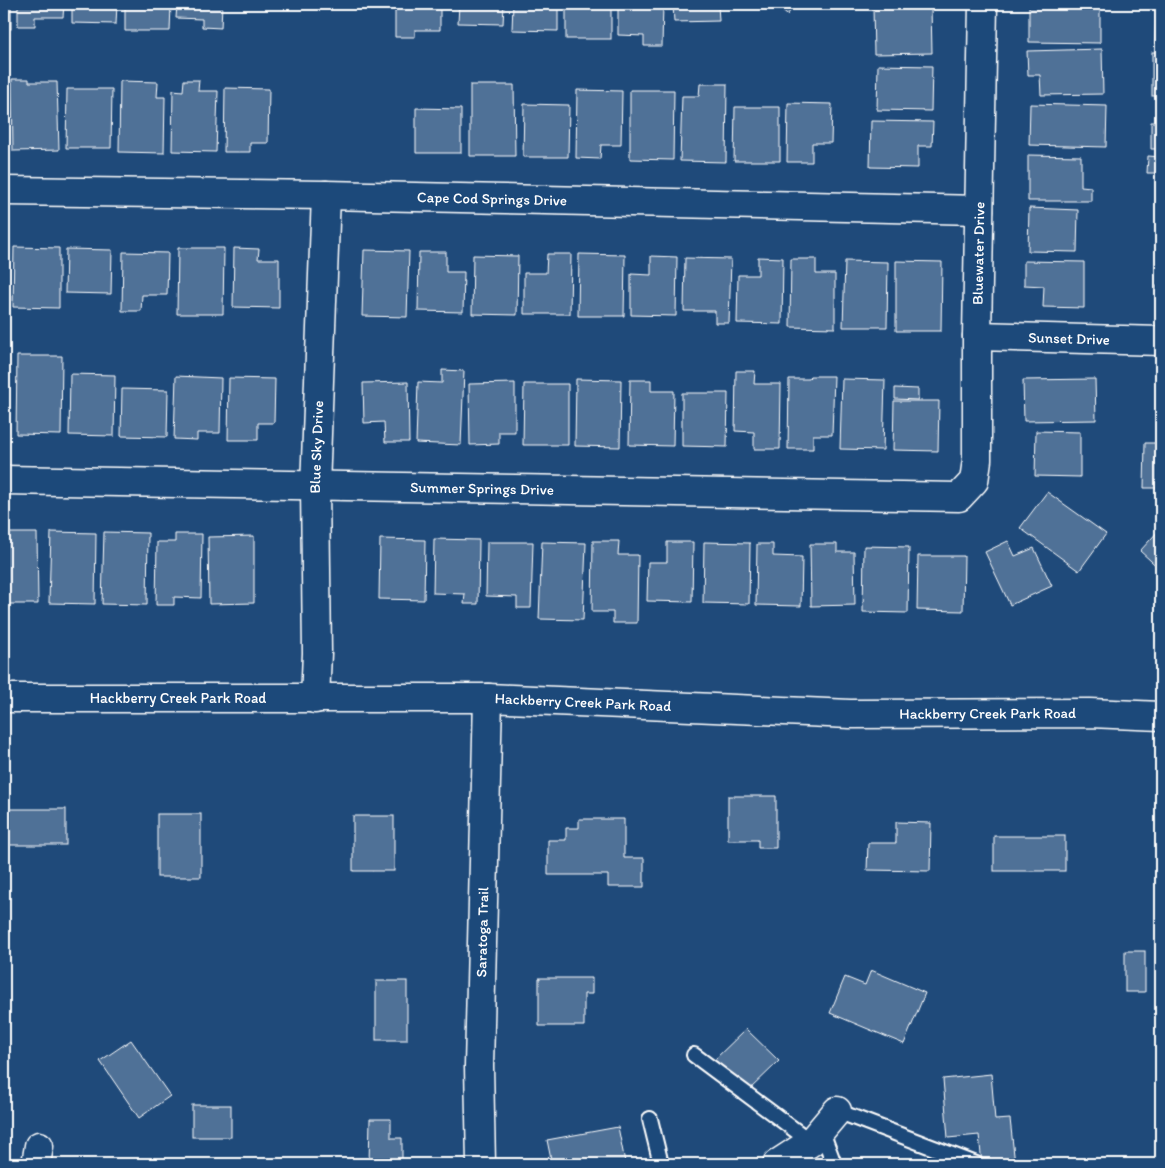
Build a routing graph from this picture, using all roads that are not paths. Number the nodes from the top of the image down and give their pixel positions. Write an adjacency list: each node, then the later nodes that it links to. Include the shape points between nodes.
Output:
1 (984, 4): 4 (street, Bluewater Drive)
2 (4, 191): 3 (street, Cape Cod Springs Drive)
3 (326, 195): 4 (street, Cape Cod Springs Drive); 8 (street, Blue Sky Drive)
4 (979, 210): 5 (street, Bluewater Drive)
5 (977, 336): 6 (street, Sunset Drive); 9 (street, Bluewater Drive, via 977,460 974,481)
6 (1161, 341)
7 (4, 480): 8 (street, Summer Springs Drive)
8 (315, 487): 9 (street, Summer Springs Drive); 11 (street, Blue Sky Drive)
9 (958, 497)
10 (4, 698): 11 (street, Hackberry Creek Park Road)
11 (315, 698): 12 (street, Hackberry Creek Park Road)
12 (488, 698): 13 (street, Hackberry Creek Park Road, via 850,714 1090,713); 17 (street, Saratoga Trail, via 479,1066)
13 (1161, 716)
14 (694, 1055): 16 (lane)
15 (650, 1119): 18 (lane)
16 (823, 1127): 19 (street); 20 (lane); 21 (lane)
17 (481, 1164)
18 (661, 1164)
19 (776, 1164)
20 (834, 1164)
21 (976, 1164)

